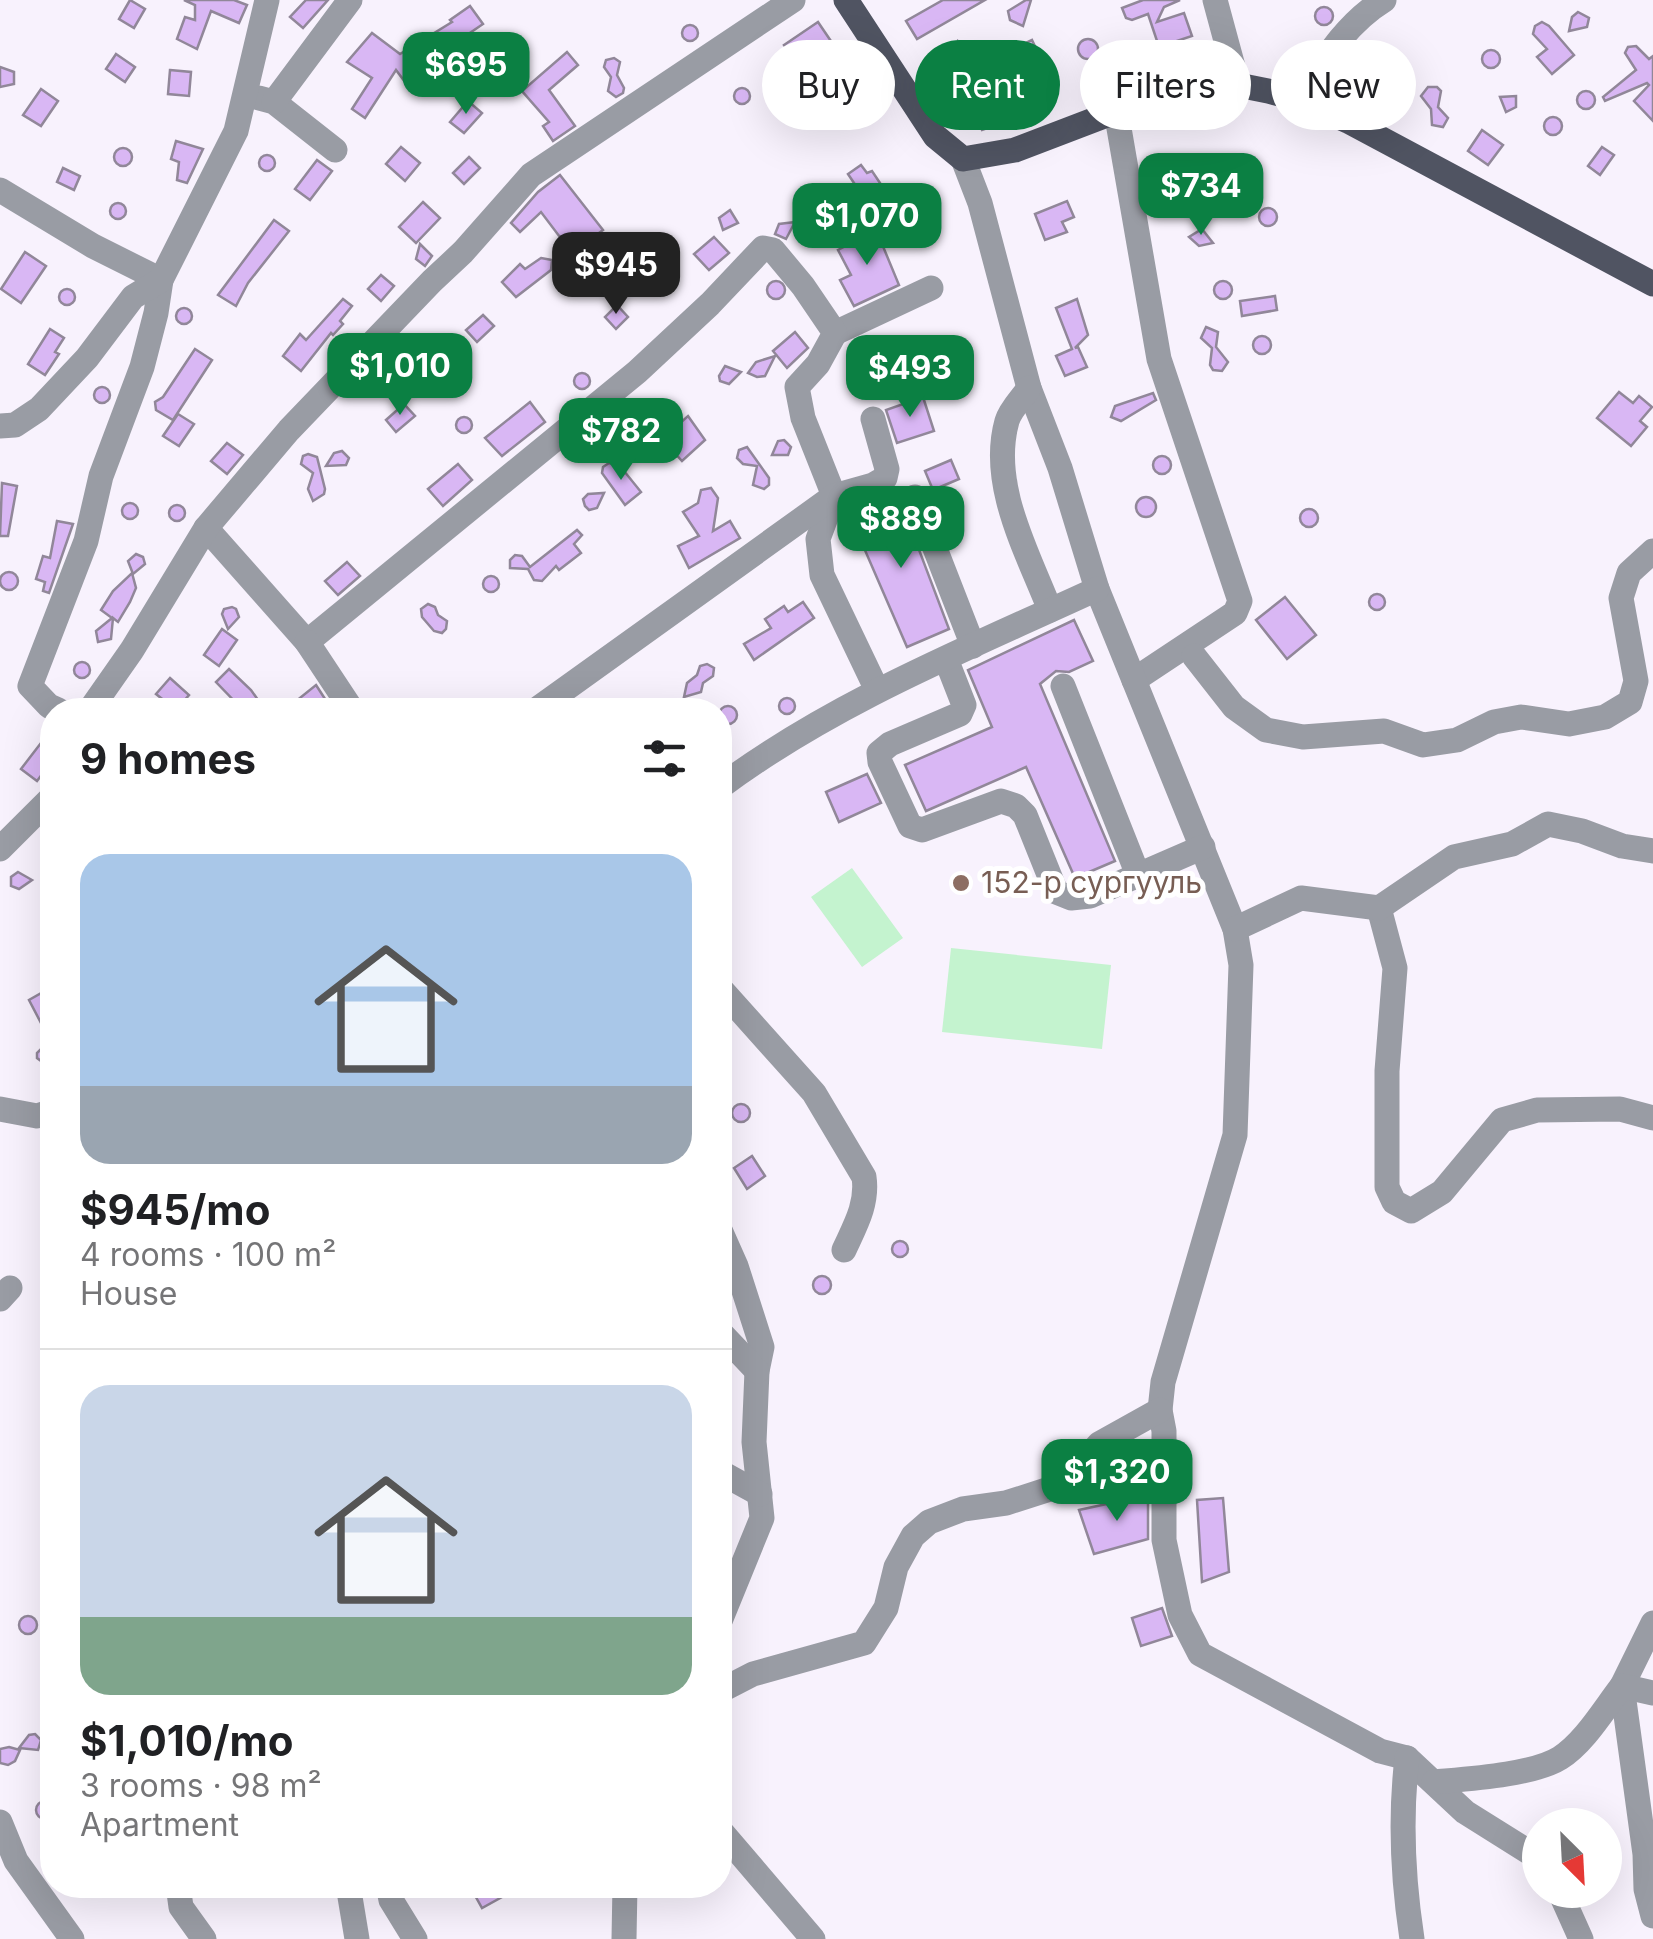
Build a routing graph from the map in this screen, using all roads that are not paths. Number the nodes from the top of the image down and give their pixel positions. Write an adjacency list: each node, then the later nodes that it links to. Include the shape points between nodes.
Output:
1 (268, 0): 9 (street)
2 (350, 0): 10 (street)
3 (793, 0): 26 (street, via 532,175 288,430)
4 (846, 0): 15 (main road, via 935,136)
5 (1215, 0): 7 (street)
6 (1384, 0): 8 (street)
7 (1226, 40)
8 (1338, 40)
9 (244, 94): 10 (street); 17 (street, via 236,131)
10 (274, 102): 14 (street)
11 (1080, 126): 15 (main road, via 1015,150)
12 (1119, 130): 34 (street, via 1159,359 1240,601 1235,613)
13 (1364, 130): 18 (main road)
14 (335, 150)
15 (963, 159): 21 (street)
16 (0, 190): 17 (street)
17 (161, 280): 23 (street, via 133,297 39,409 15,426); 37 (street, via 142,367 100,476 86,541 30,686)
18 (1653, 284)
19 (931, 288): 20 (street)
20 (835, 332): 24 (street, via 797,387); 30 (street, via 772,250 762,248 637,372)
21 (1028, 388): 28 (street); 29 (street, via 1007,419 1008,504)
22 (873, 419): 24 (street, via 885,478)
23 (0, 426)
24 (834, 496): 36 (street, via 818,539 822,575); 40 (street)
25 (915, 496): 31 (street)
26 (206, 528): 30 (street); 38 (street)
27 (1653, 551): 32 (street, via 1629,572 1621,598 1636,681 1630,702 1605,717 1569,724 1521,717 1423,745 1384,731 1303,738 1266,730 1234,707)
28 (1097, 589): 29 (street); 34 (street)
29 (1050, 610): 31 (street)
30 (306, 642): 39 (street)
31 (974, 646): 33 (street)
32 (1194, 656)
33 (946, 659): 36 (street); 46 (street, via 964,705 960,714 879,753 910,826 922,830 1001,801 1026,815 1056,892 1090,896)
34 (1134, 680): 43 (street)
35 (1063, 686): 46 (street)
36 (878, 690): 41 (street)
37 (41, 698)
38 (98, 698)
39 (344, 698)
40 (553, 698)
41 (732, 778)
42 (40, 809): 44 (street)
43 (1202, 847): 46 (street); 48 (street)
44 (0, 849)
45 (1653, 851): 47 (street, via 1548,824 1512,844 1454,857)
46 (1138, 875)
47 (1379, 908): 48 (street, via 1302,898); 52 (street, via 1395,968 1386,1136 1387,1187 1394,1202 1411,1211 1442,1192 1502,1120 1537,1110 1620,1109)
48 (1235, 929): 57 (street, via 1242,965 1235,1135)
49 (732, 1001): 53 (street, via 814,1093 864,1178 862,1213)
50 (0, 1109): 51 (street)
51 (40, 1115)
52 (1653, 1118)
53 (844, 1250)
54 (732, 1257): 56 (street, via 762,1347)
55 (732, 1344): 56 (street)
56 (757, 1370): 59 (street)
57 (1160, 1410): 62 (street, via 1098,1444 1062,1484 928,1522 896,1567 886,1608 864,1643); 65 (street, via 1164,1540 1180,1616 1200,1654 1380,1751)
58 (732, 1479): 59 (street)
59 (760, 1494): 60 (street, via 762,1518)
60 (732, 1591)
61 (1653, 1624): 63 (street)
62 (732, 1684)
63 (1622, 1686): 64 (street); 66 (street, via 1559,1759 1505,1775); 70 (street)
64 (1653, 1693)
65 (1407, 1758): 66 (street); 85 (street, via 1402,1794)
66 (1434, 1782): 69 (street, via 1465,1812)
67 (0, 1822): 71 (street)
68 (732, 1844): 84 (street)
69 (1522, 1848)
70 (1649, 1861): 78 (street, via 1646,1889)
71 (40, 1894)
72 (43, 1898): 79 (street)
73 (180, 1898): 80 (street)
74 (350, 1898): 81 (street)
75 (391, 1898): 82 (street)
76 (625, 1898): 83 (street)
77 (1567, 1908): 86 (street)
78 (1653, 1916)
79 (72, 1939)
80 (204, 1939)
81 (357, 1939)
82 (416, 1939)
83 (624, 1939)
84 (813, 1939)
85 (1412, 1939)
86 (1581, 1939)

